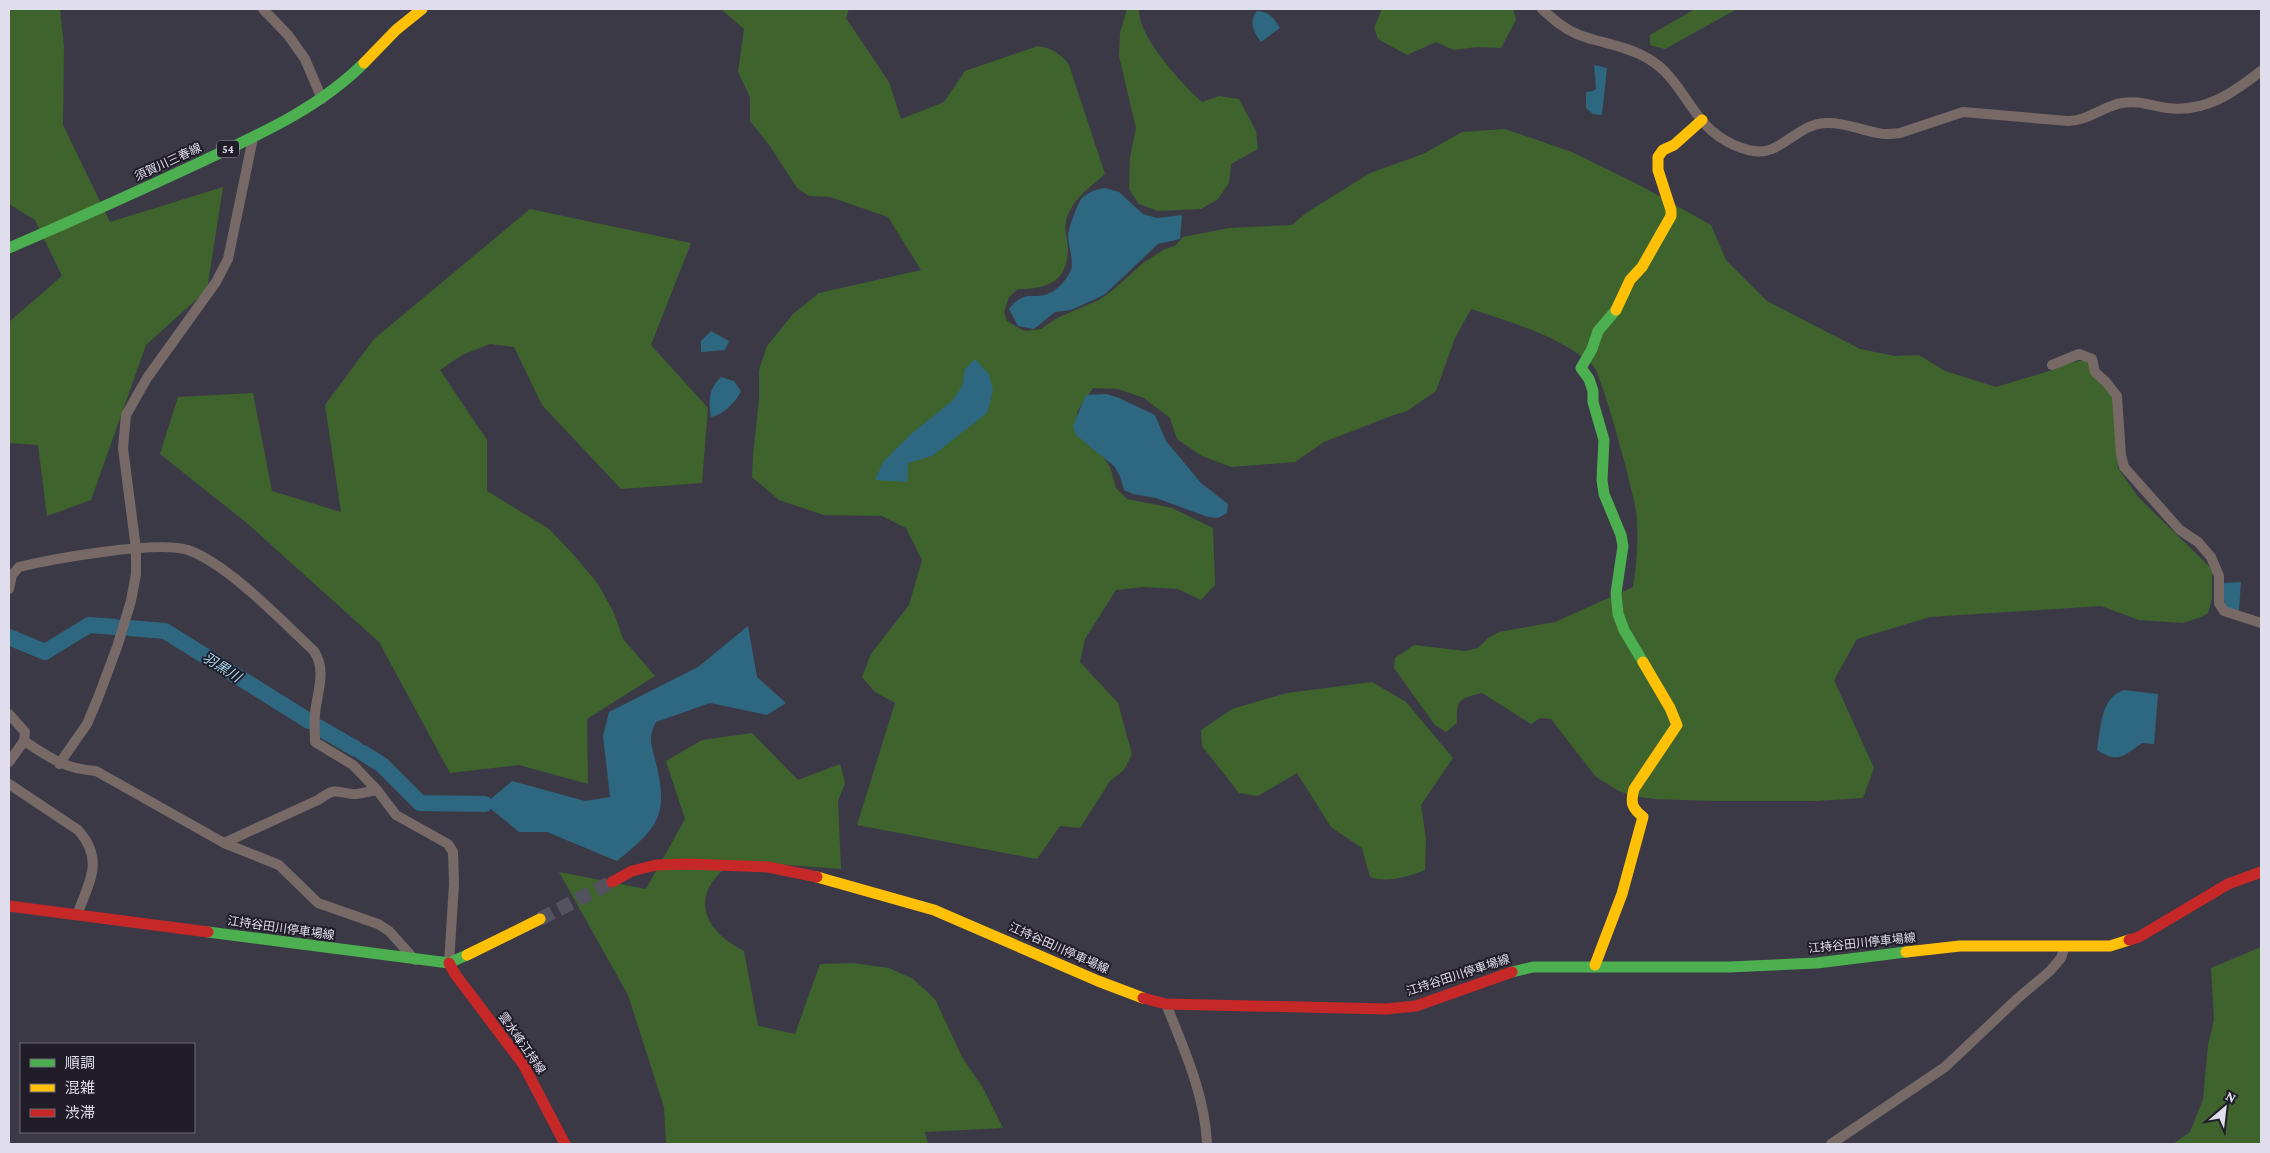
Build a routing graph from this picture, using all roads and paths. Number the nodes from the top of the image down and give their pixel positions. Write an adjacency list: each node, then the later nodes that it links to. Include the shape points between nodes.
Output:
1 (263, 9): 5 (street, via 305,59)
2 (422, 9): 5 (main road, 須賀川三春線 / 54)
3 (1542, 9): 6 (street, via 1578,34 1654,62 1676,83)
4 (2261, 72): 6 (street, via 2240,89 2207,106 2172,109 2132,102 2068,121 1963,112 1891,134 1844,124 1817,124 1796,133 1773,149 1760,151 1723,139)
5 (322, 99): 7 (main road, 須賀川三春線 / 54)
6 (1702, 120): 28 (main road, via 1658,157 1658,170 1672,216 1642,268 1630,280 1615,312 1598,331 1581,368 1593,391 1604,440 1604,494 1623,546 1616,593 1618,614 1677,725 1640,777 1631,797 1632,806 1643,817 1622,894)
7 (253, 138): 8 (main road, 須賀川三春線 / 54); 10 (street, via 228,259 216,282 147,378 126,415 124,448)
8 (9, 248)
9 (2052, 365): 12 (street, via 2079,354 2092,359 2095,372 2117,396 2124,467 2180,530 2198,542 2211,557 2219,576 2219,603 2224,611)
10 (136, 549): 11 (street, via 18,567 12,575); 16 (street, via 131,601 117,647 87,724); 18 (street, via 173,547 208,560 268,608 314,652 322,669 315,715 315,742 353,765)
11 (9, 590)
12 (2261, 623)
13 (9, 714): 14 (street, via 25,732)
14 (24, 741): 15 (street); 16 (street)
15 (9, 762)
16 (60, 764): 19 (street, via 96,771)
17 (9, 784): 23 (street, via 78,830 92,850 94,865)
18 (376, 790): 19 (street, via 354,795 339,790 329,792); 27 (street, via 396,814 448,844 453,852)
19 (224, 843): 26 (street, via 279,864 318,903 366,919 389,931)
20 (2261, 872): 25 (main road, 江持谷田川停車場線, via 2228,884 2139,938 2110,946)
21 (612, 882): 29 (main road, 江持谷田川停車場線, via 656,865 687,864 768,867 818,876 934,910 1098,981)
22 (9, 906): 23 (main road, 江持谷田川停車場線)
23 (77, 915): 26 (main road, 江持谷田川停車場線)
24 (540, 919): 27 (main road, 江持谷田川停車場線)
25 (2065, 946): 28 (main road, 江持谷田川停車場線, via 1960,946 1816,963 1739,967); 32 (street, via 2061,958 2050,972 1945,1067)
26 (415, 960): 27 (main road, 江持谷田川停車場線)
27 (449, 962): 30 (main road, 雲水峰江持線, via 524,1064)
28 (1595, 965): 29 (main road, 江持谷田川停車場線, via 1518,970 1416,1006 1386,1009)
29 (1166, 1004): 31 (street, via 1191,1066 1206,1123)
30 (565, 1144)
31 (1207, 1144)
32 (1831, 1144)

